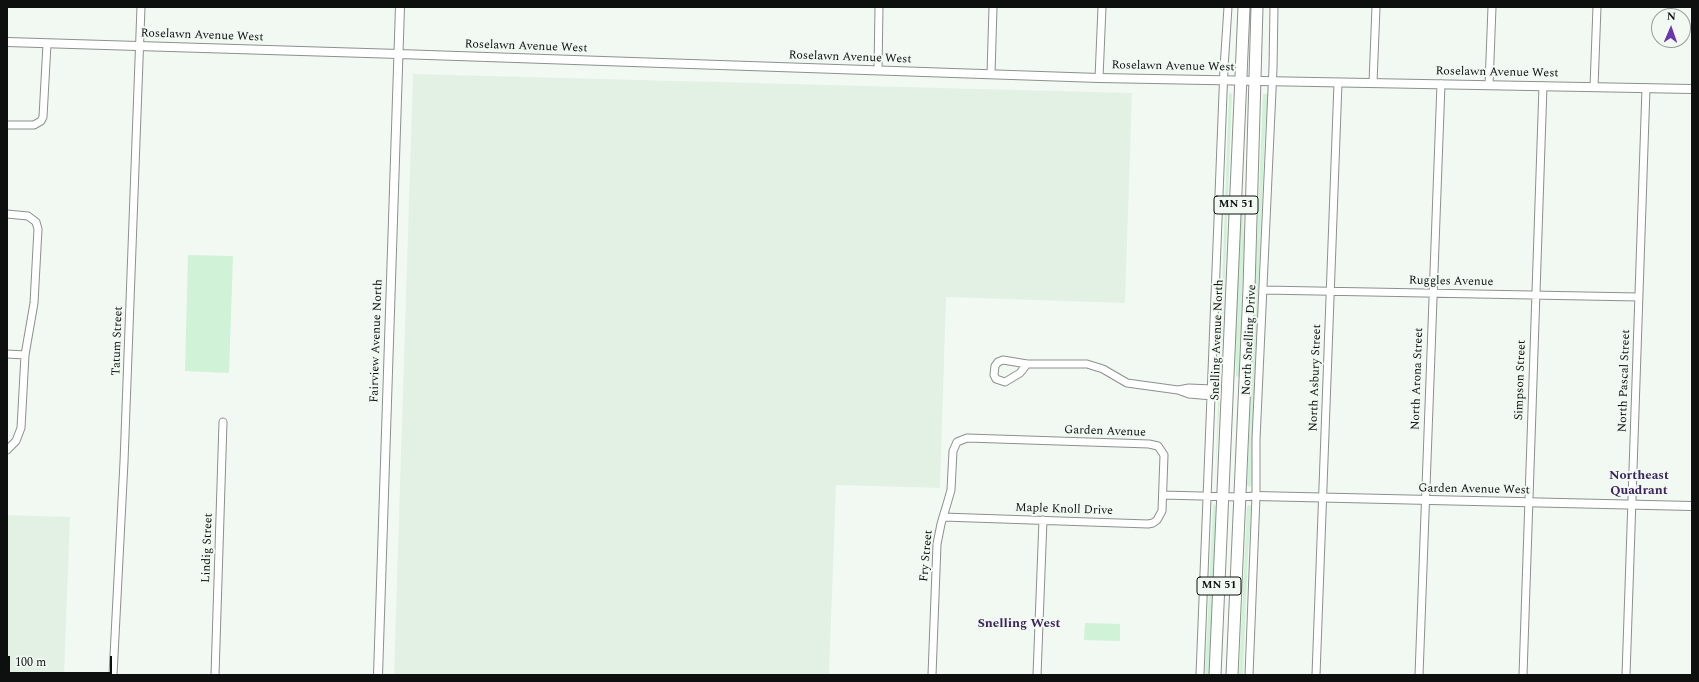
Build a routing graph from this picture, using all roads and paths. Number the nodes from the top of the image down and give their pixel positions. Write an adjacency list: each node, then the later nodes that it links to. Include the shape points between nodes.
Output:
1 (141, 7): 15 (street, Tatum Street)
2 (400, 7): 16 (street, Fairview Avenue North)
3 (879, 7): 17 (street)
4 (993, 7): 18 (street)
5 (1102, 7): 19 (street)
6 (1228, 7): 20 (street)
7 (1244, 7): 21 (main road, Snelling Avenue North / MN 51)
8 (1257, 7): 22 (main road, MN 51)
9 (1274, 7): 23 (street, North Snelling Drive)
10 (1376, 7): 25 (street)
11 (1492, 7): 27 (street)
12 (1597, 7): 29 (street)
13 (7, 42): 14 (street, Roselawn Avenue West)
14 (47, 44): 15 (street, Roselawn Avenue West); 32 (street, via 43,117 37,124 29,126)
15 (139, 46): 16 (street, Roselawn Avenue West); 58 (street, Tatum Street, via 124,462)
16 (399, 54): 17 (street, Roselawn Avenue West); 60 (street, Fairview Avenue North)
17 (878, 70): 18 (street, Roselawn Avenue West)
18 (991, 74): 19 (street, Roselawn Avenue West)
19 (1100, 78): 20 (street, Roselawn Avenue West)
20 (1224, 80): 21 (street, Roselawn Avenue West); 42 (street)
21 (1240, 81): 22 (street, Roselawn Avenue West); 49 (main road, Snelling Avenue North / MN 51)
22 (1256, 81): 23 (street, Roselawn Avenue West); 50 (main road, MN 51)
23 (1272, 81): 24 (street, Roselawn Avenue West); 34 (street, North Snelling Drive)
24 (1338, 83): 25 (street, Roselawn Avenue West); 35 (street, North Asbury Street)
25 (1373, 83): 26 (street, Roselawn Avenue West)
26 (1441, 84): 27 (street, Roselawn Avenue West); 36 (street, North Arona Street)
27 (1490, 85): 28 (street, Roselawn Avenue West)
28 (1543, 86): 29 (street, Roselawn Avenue West); 37 (street, Simpson Street)
29 (1594, 87): 30 (street, Roselawn Avenue West)
30 (1646, 88): 31 (street, Roselawn Avenue West); 38 (street, North Pascal Street)
31 (1692, 89)
32 (7, 125)
33 (7, 214): 40 (street, via 31,217 38,226 34,303)
34 (1263, 290): 35 (street, Ruggles Avenue); 48 (street, North Snelling Drive)
35 (1330, 291): 36 (street, Ruggles Avenue); 51 (street, North Asbury Street)
36 (1432, 293): 37 (street, Ruggles Avenue); 52 (street, North Arona Street)
37 (1535, 295): 38 (street, Ruggles Avenue); 53 (street, Simpson Street)
38 (1638, 297): 54 (street, North Pascal Street)
39 (7, 354): 40 (street)
40 (25, 355): 45 (street, via 22,428 16,441)
41 (1027, 364): 42 (street, via 1087,364 1103,369 1127,383)
42 (1212, 392): 47 (street)
43 (223, 422): 59 (street, Lindig Street)
44 (957, 442): 46 (street, Garden Avenue, via 967,438 1154,444 1164,455); 56 (street, Fry Street, via 953,448 951,490)
45 (7, 450)
46 (1164, 495): 47 (street); 57 (street, Maple Knoll Drive, via 1162,511 1157,520 1148,524)
47 (1208, 496): 49 (street); 63 (street)
48 (1256, 496): 50 (street); 51 (street, Garden Avenue West); 66 (street, North Snelling Drive)
49 (1223, 497): 50 (street); 64 (main road, Snelling Avenue North / MN 51)
50 (1239, 497): 65 (main road, MN 51)
51 (1323, 498): 52 (street, Garden Avenue West); 67 (street, North Asbury Street)
52 (1424, 500): 53 (street, Garden Avenue West); 68 (street, North Arona Street)
53 (1528, 503): 54 (street, Garden Avenue West); 69 (street, Simpson Street)
54 (1631, 506): 55 (street, Garden Avenue West); 70 (street, North Pascal Street)
55 (1692, 506)
56 (943, 517): 57 (street, Maple Knoll Drive); 61 (street, Fry Street, via 937,544)
57 (1043, 520): 62 (street)
58 (112, 675)
59 (215, 675)
60 (378, 675)
61 (932, 675)
62 (1038, 675)
63 (1200, 675)
64 (1215, 675)
65 (1232, 675)
66 (1249, 675)
67 (1316, 675)
68 (1419, 675)
69 (1523, 675)
70 (1626, 675)

